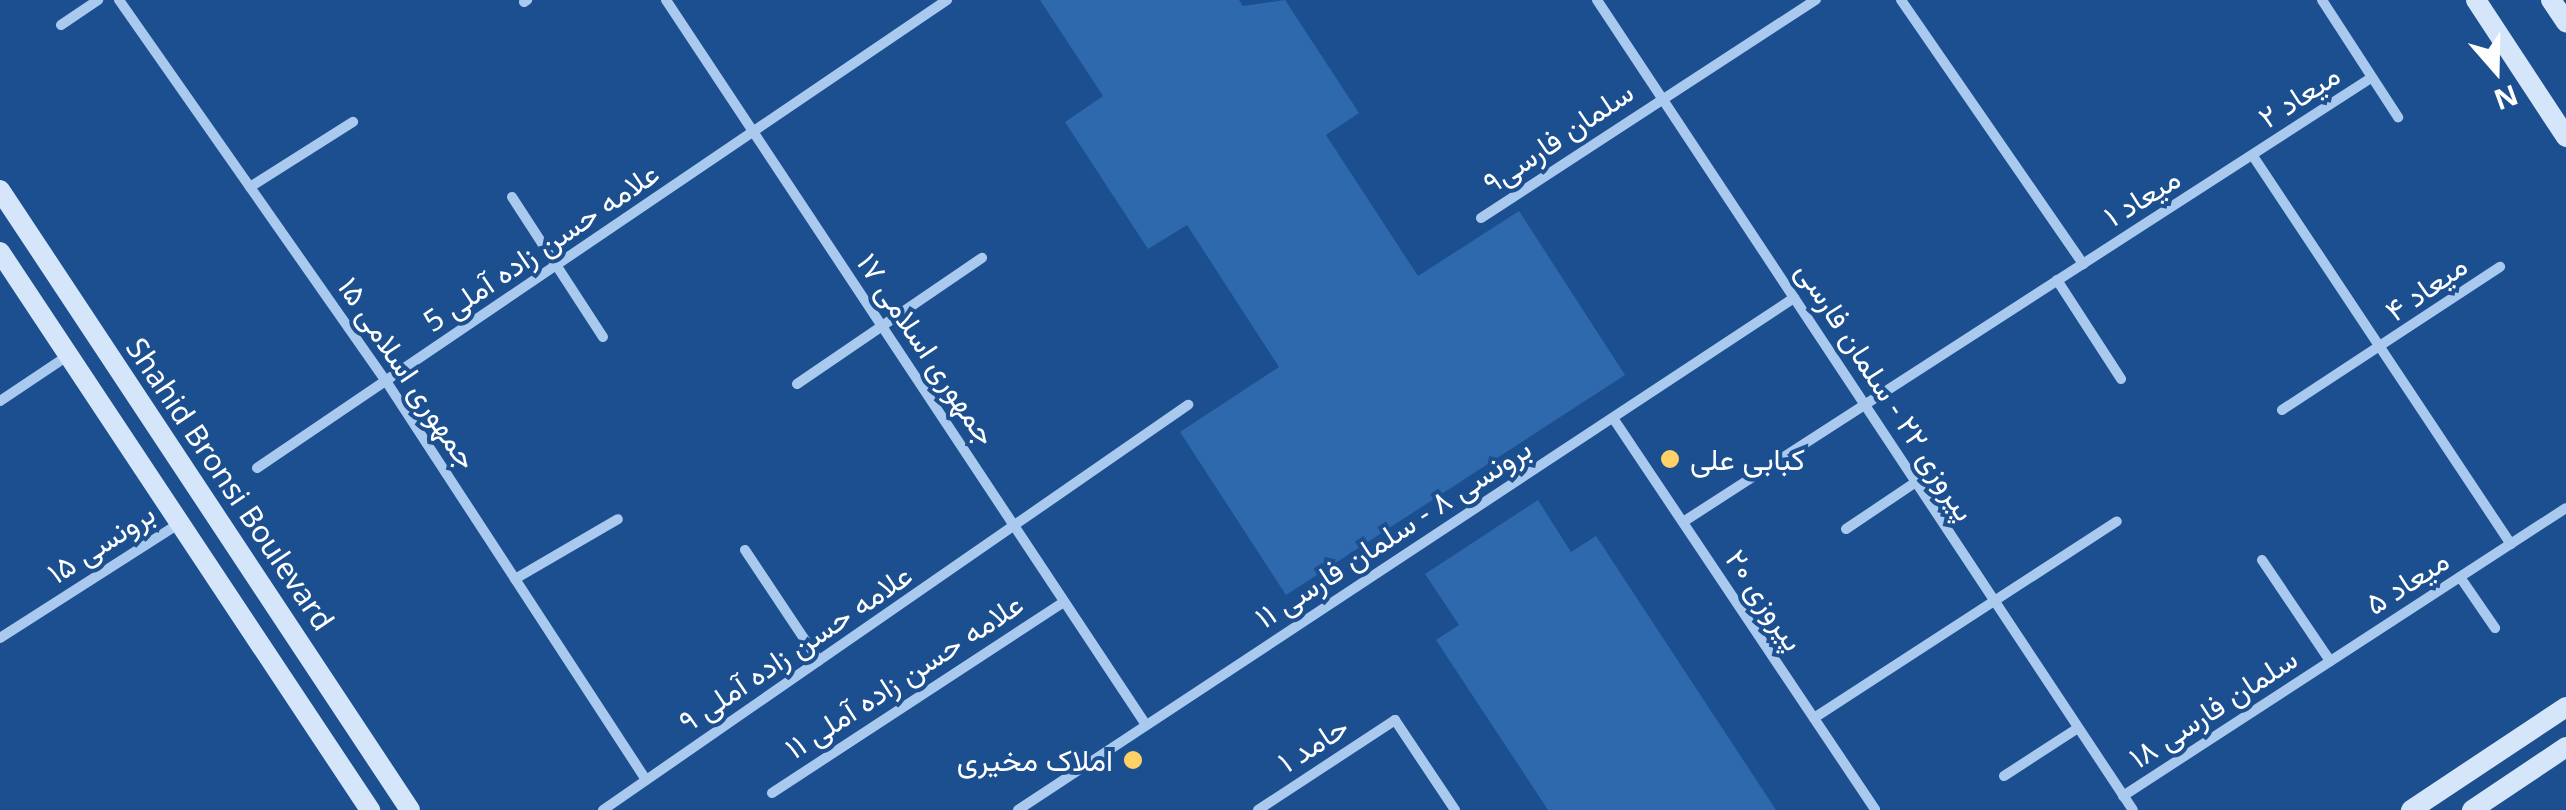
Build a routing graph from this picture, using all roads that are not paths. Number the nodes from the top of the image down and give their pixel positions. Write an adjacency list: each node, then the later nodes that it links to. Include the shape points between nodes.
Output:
1 (98, 0): 12 (street)
2 (119, 0): 20 (street, جمهوری اسلامی ۱۵)
3 (666, 0): 17 (street, جمهوری اسلامی ۱۷)
4 (946, 0): 17 (street, علامه حسن زاده آملی 5)
5 (1598, 0): 14 (street, پیروزی ۲۲ - سلمان فارسی)
6 (1816, 0): 14 (street, سلمان فارسی۹)
7 (1901, 0): 26 (street)
8 (2322, 0): 13 (street)
9 (2476, 0): 18 (street)
10 (2551, 0): 11 (street)
11 (2566, 22)
12 (61, 25)
13 (2371, 78): 15 (street); 19 (street, میعاد ۲)
14 (1662, 98): 23 (street, سلمان فارسی۹); 30 (street, پیروزی ۲۲ - سلمان فارسی)
15 (2398, 116)
16 (352, 122): 20 (street)
17 (754, 134): 27 (street, علامه حسن زاده آملی 5); 31 (street, جمهوری اسلامی ۱۷)
18 (2566, 137)
19 (2253, 156): 26 (street, میعاد ۱); 33 (street)
20 (250, 188): 36 (street, جمهوری اسلامی ۱۵)
21 (0, 190): 75 (street, Shahid Bronsi Boulevard)
22 (512, 197): 27 (street)
23 (1481, 218)
24 (0, 252): 34 (street, Shahid Bronsi Boulevard)
25 (982, 258): 31 (street)
26 (2083, 264): 29 (street, میعاد ۱)
27 (556, 267): 32 (street); 36 (street, علامه حسن زاده آملی 5)
28 (2500, 268): 33 (street, میعاد ۴)
29 (2057, 280): 35 (street); 40 (street, میعاد ۱)
30 (1794, 298): 40 (street, پیروزی ۲۲ - سلمان فارسی); 43 (street, برونسی ۸ - سلمان فارسی ۱۱)
31 (882, 328): 37 (street); 51 (street, جمهوری اسلامی ۱۷)
32 (602, 338)
33 (2381, 350): 42 (street, میعاد ۴); 53 (street)
34 (69, 356): 39 (street); 50 (street, Shahid Bronsi Boulevard)
35 (2122, 378)
36 (386, 381): 44 (street, علامه حسن زاده آملی 5); 57 (street, جمهوری اسلامی ۱۵)
37 (797, 384)
38 (0, 385): 39 (street)
39 (4, 399)
40 (1864, 404): 45 (street, پیروزی ۲۲ - سلمان فارسی); 49 (street, میعاد ۱)
41 (1188, 405): 51 (street, علامه حسن زاده آملی ۹)
42 (2282, 410)
43 (1613, 418): 49 (street, پیروزی ۲۰); 66 (street, برونسی ۸ - سلمان فارسی ۱۱)
44 (257, 468)
45 (1916, 482): 52 (street); 59 (street, پیروزی ۲۲ - سلمان فارسی)
46 (2566, 508): 53 (street, میعاد ۵)
47 (618, 518): 57 (street)
48 (2117, 521): 59 (street)
49 (1683, 522): 65 (street, پیروزی ۲۰)
50 (180, 523): 61 (street, برونسی ۱۵); 74 (street, Shahid Bronsi Boulevard)
51 (1015, 527): 58 (street, جمهوری اسلامی ۱۷); 62 (street, علامه حسن زاده آملی ۹)
52 (1846, 529)
53 (2511, 544): 56 (street, میعاد ۵)
54 (745, 550): 62 (street)
55 (2262, 560): 63 (street)
56 (2460, 577): 60 (street); 63 (street, میعاد ۵)
57 (515, 579): 70 (street, جمهوری اسلامی ۱۵)
58 (1064, 602): 66 (street, جمهوری اسلامی ۱۷); 71 (street, علامه حسن زاده آملی ۱۱)
59 (1995, 602): 65 (street); 67 (street, پیروزی ۲۲ - سلمان فارسی)
60 (2496, 628)
61 (0, 638)
62 (819, 661): 70 (street, علامه حسن زاده آملی ۹)
63 (2330, 662): 72 (street, سلمان فارسی ۱۸)
64 (2566, 707): 82 (street)
65 (1814, 718): 80 (street, پیروزی ۲۰)
66 (1146, 725): 77 (street, برونسی ۸ - سلمان فارسی ۱۱)
67 (2078, 728): 69 (street); 72 (street, پیروزی ۲۲ - سلمان فارسی)
68 (2566, 748): 83 (street)
69 (2004, 776)
70 (646, 780): 76 (street, علامه حسن زاده آملی ۹)
71 (772, 792)
72 (2123, 796): 81 (street, پیروزی ۲۲ - سلمان فارسی)
73 (1277, 805): 78 (street, حامد ۱); 79 (street, حامد ۱, via 1395,720)
74 (370, 810)
75 (410, 810)
76 (603, 810)
77 (1018, 810)
78 (1258, 810)
79 (1454, 810)
80 (1875, 810)
81 (2132, 810)
82 (2411, 810)
83 (2472, 810)

